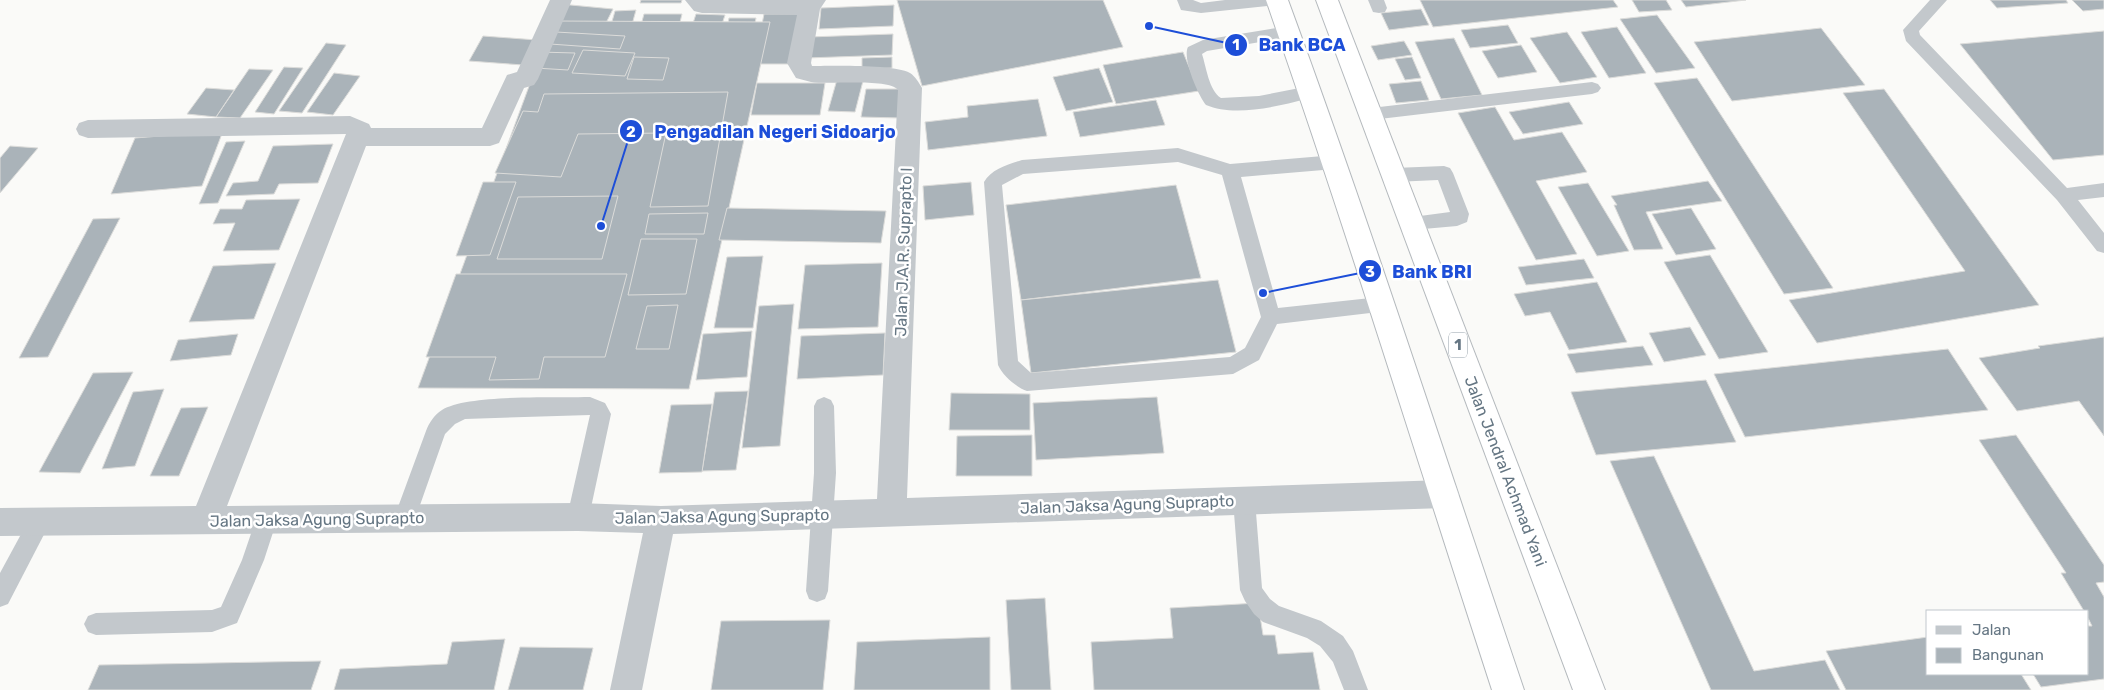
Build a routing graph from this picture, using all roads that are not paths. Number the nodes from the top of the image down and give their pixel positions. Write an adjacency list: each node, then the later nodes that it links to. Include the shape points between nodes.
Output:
1 (561, 0): 13 (street, via 526,79 515,81 490,137)
2 (696, 0): 7 (street, via 702,6)
3 (1185, 0): 4 (lane, via 1187,6 1202,8)
4 (1277, 0): 8 (highway)
5 (1327, 0): 11 (highway, Jalan Jendral Achmad Yani / 1)
6 (1939, 0): 18 (lane, via 1911,30 1912,37)
7 (812, 4): 26 (street, Jalan J.A.R. Suprapto I, via 798,63 804,72 876,75 902,79 910,88)
8 (1289, 32): 10 (highway); 10 (lane, via 1203,46 1194,54 1208,94 1212,101 1220,104 1263,102)
9 (1592, 88): 11 (lane)
10 (1310, 92): 14 (highway)
11 (1371, 114): 16 (highway, Jalan Jendral Achmad Yani / 1)
12 (88, 129): 13 (street, via 350,125 360,130)
13 (357, 137): 30 (street)
14 (1335, 162): 15 (lane); 21 (highway)
15 (1230, 170): 22 (lane); 22 (lane, via 1178,155 1022,167 993,182 1008,365 1027,382 1233,365 1252,354)
16 (1394, 175): 19 (highway, Jalan Jendral Achmad Yani / 1); 19 (lane, via 1444,173 1460,214 1457,219)
17 (2104, 190): 18 (lane)
18 (2063, 195): 20 (lane)
19 (1412, 223): 41 (highway, Jalan Jendral Achmad Yani / 1)
20 (2104, 246)
21 (1380, 305): 22 (lane); 24 (highway)
22 (1271, 317)
23 (824, 406): 27 (lane)
24 (1444, 494): 25 (street, Jalan Jaksa Agung Suprapto); 40 (highway)
25 (1244, 500): 26 (street, Jalan Jaksa Agung Suprapto); 39 (lane, via 1251,590 1256,599 1270,614 1327,636 1343,657)
26 (891, 513): 27 (street, Jalan Jaksa Agung Suprapto)
27 (822, 514): 32 (street, Jalan Jaksa Agung Suprapto); 35 (lane)
28 (578, 517): 29 (street, Jalan Jaksa Agung Suprapto); 29 (lane, via 601,414 590,406 465,410 442,420); 32 (street, Jalan Jaksa Agung Suprapto)
29 (405, 518): 31 (street, Jalan Jaksa Agung Suprapto)
30 (206, 520): 31 (street, Jalan Jaksa Agung Suprapto); 33 (street, Jalan Jaksa Agung Suprapto)
31 (266, 520): 37 (lane, via 229,615 212,621)
32 (661, 520): 38 (street)
33 (40, 521): 34 (street, Jalan Jaksa Agung Suprapto); 36 (lane)
34 (0, 522)
35 (817, 591)
36 (0, 596)
37 (96, 624)
38 (626, 690)
39 (1356, 690)
40 (1508, 690)
41 (1589, 690)

